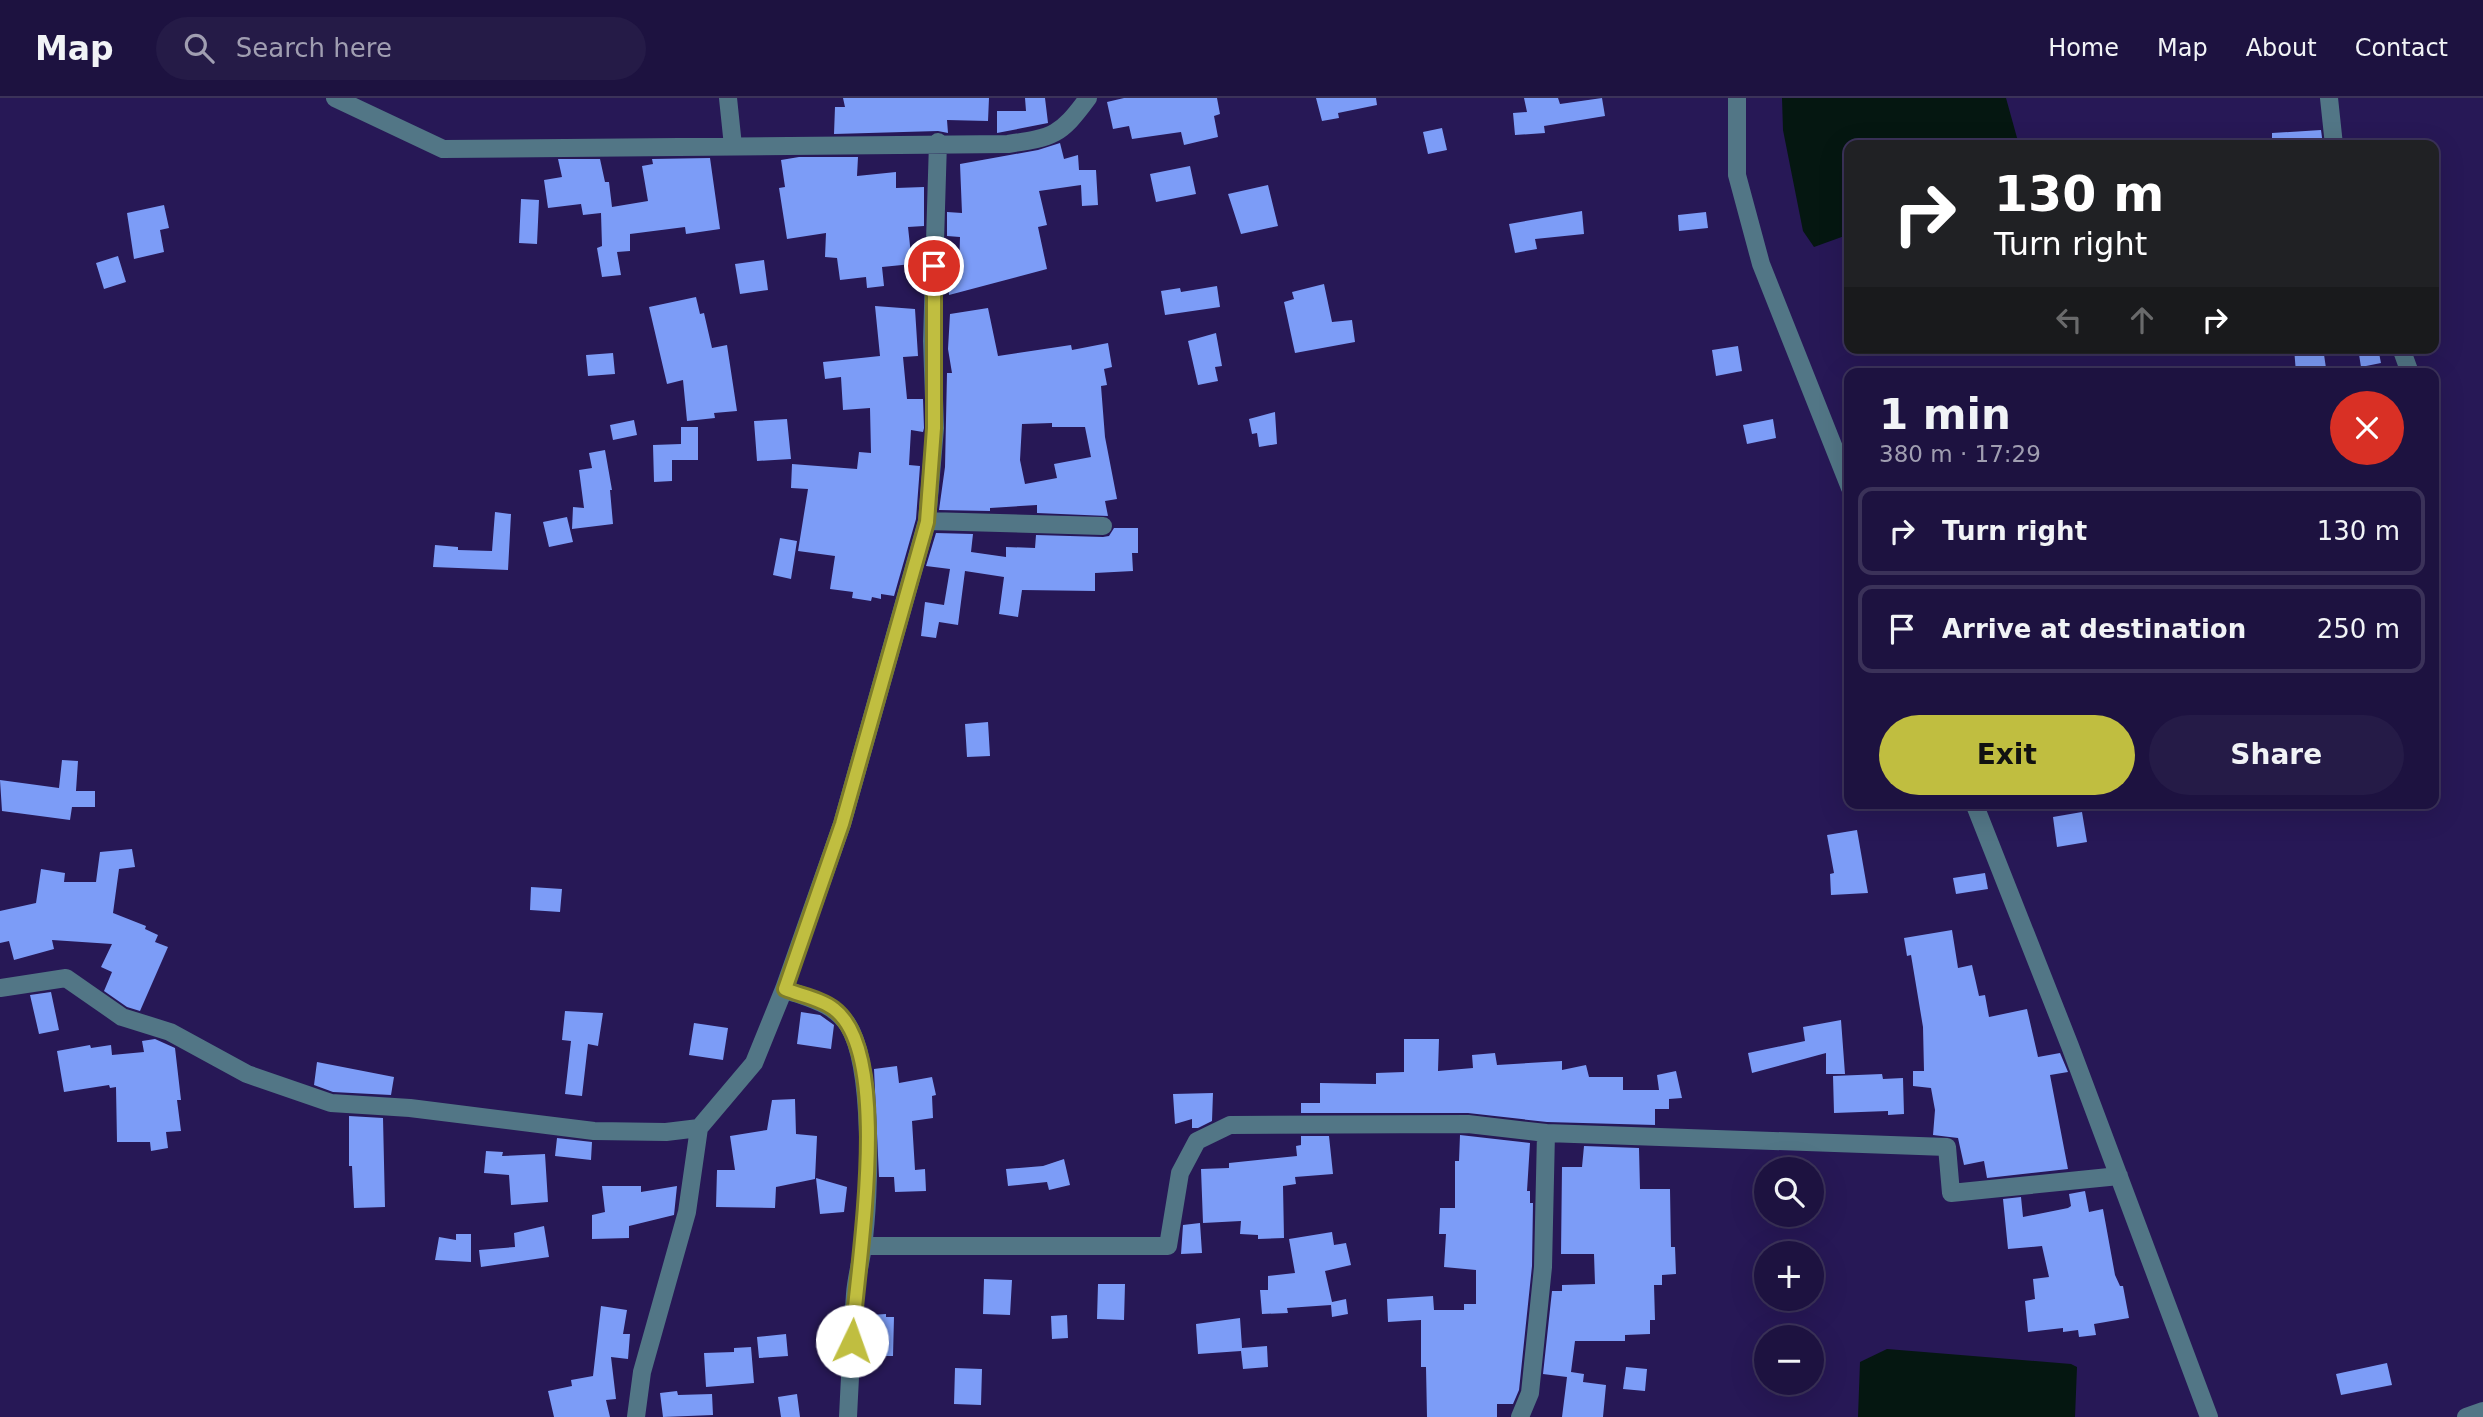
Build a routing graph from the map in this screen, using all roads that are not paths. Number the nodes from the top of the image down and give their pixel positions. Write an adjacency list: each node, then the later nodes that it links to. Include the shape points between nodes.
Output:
1 (335, 98): 8 (street, via 443,149)
2 (728, 98): 8 (street)
3 (1088, 98): 7 (street, via 1068,125 1048,138 1008,144)
4 (1737, 98): 9 (street, via 1737,175 1762,264)
5 (2329, 98): 6 (street)
6 (2333, 140)
7 (938, 142): 8 (street); 10 (street, via 934,428)
8 (733, 146)
9 (1844, 473)
10 (927, 522): 11 (street); 14 (street, via 842,824)
11 (1103, 526)
12 (1976, 809): 17 (street)
13 (0, 988): 15 (street, via 66,978 122,1017 170,1032 247,1074 331,1103 594,1131)
14 (785, 989): 15 (street, via 754,1063); 18 (street, via 833,1008 848,1024 860,1050 866,1084)
15 (699, 1128): 20 (street, via 687,1212 642,1372)
16 (1546, 1133): 17 (street, via 1947,1147 1951,1194); 18 (street, via 1468,1124 1230,1125 1197,1141 1180,1173 1168,1246); 22 (street, via 1543,1267 1530,1393)
17 (2119, 1176): 23 (street)
18 (863, 1246): 21 (street, via 855,1290)
19 (2483, 1410): 24 (street)
20 (636, 1417)
21 (848, 1417)
22 (1520, 1417)
23 (2209, 1417)
24 (2466, 1417)

